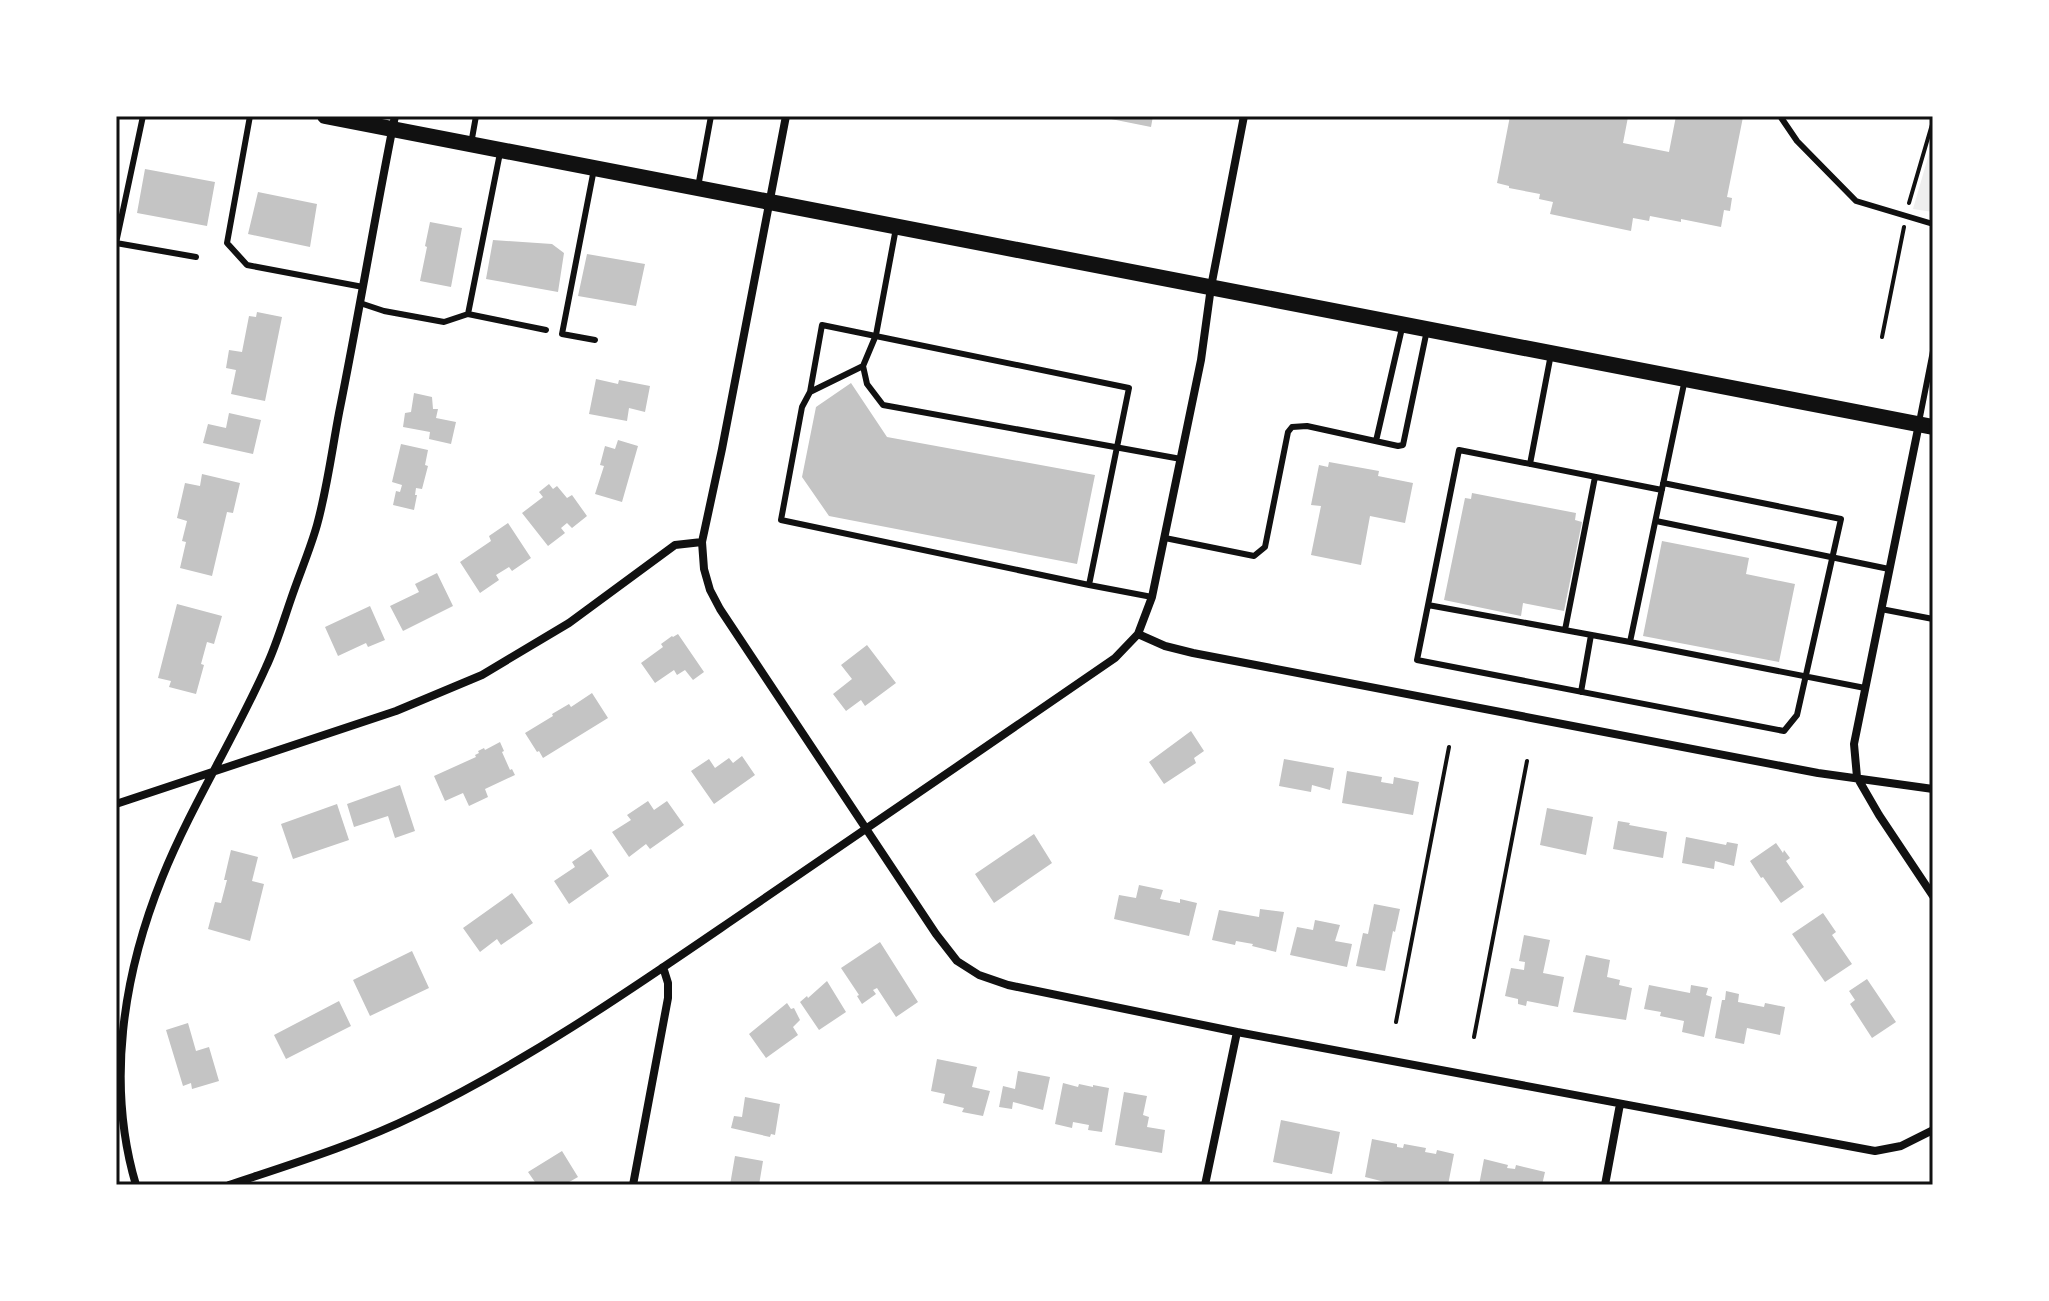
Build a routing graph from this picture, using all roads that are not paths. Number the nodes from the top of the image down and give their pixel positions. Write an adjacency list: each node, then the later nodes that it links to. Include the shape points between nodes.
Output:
1 (143, 116): 17 (lane)
2 (250, 116): 19 (lane, via 227,243 247,265)
3 (325, 116): 9 (main road)
4 (476, 116): 10 (lane)
5 (711, 116): 13 (lane)
6 (786, 116): 14 (street)
7 (1244, 116): 20 (street)
8 (1780, 116): 15 (lane, via 1856,201)
9 (394, 122): 10 (main road); 19 (street)
10 (471, 144): 11 (main road)
11 (501, 150): 12 (main road); 22 (lane)
12 (594, 167): 13 (main road); 27 (lane, via 562,334)
13 (698, 187): 14 (main road)
14 (770, 201): 16 (main road); 42 (street)
15 (1933, 224)
16 (896, 226): 20 (main road); 26 (lane)
17 (116, 243): 18 (lane)
18 (196, 257)
19 (363, 287): 21 (street)
20 (1211, 287): 23 (main road); 36 (street)
21 (360, 303): 22 (lane, via 444,322); 57 (street, via 317,524 268,664)
22 (468, 314): 25 (lane)
23 (1403, 324): 24 (main road); 34 (lane)
24 (1428, 329): 29 (main road); 34 (lane, via 1403,445)
25 (546, 330)
26 (876, 335): 30 (lane); 32 (lane, via 822,325); 35 (lane, via 1129,388)
27 (595, 340)
28 (1933, 351): 33 (lane)
29 (1551, 352): 31 (main road); 37 (lane)
30 (863, 366): 32 (lane); 35 (lane, via 867,384 883,405)
31 (1685, 379): 33 (main road); 39 (lane)
32 (810, 392): 45 (lane, via 802,407 781,520)
33 (1926, 425): 44 (street)
34 (1376, 441): 41 (lane, via 1292,427 1265,547 1254,556)
35 (1117, 447): 36 (lane); 45 (lane)
36 (1181, 459): 41 (street)
37 (1530, 464): 38 (lane); 47 (lane, via 1459,450)
38 (1595, 477): 39 (lane); 50 (lane)
39 (1663, 486): 40 (lane); 43 (lane, via 1841,519)
40 (1656, 521): 43 (lane); 53 (lane)
41 (1165, 538): 46 (street)
42 (702, 542): 57 (street, via 675,545 569,623 482,675 396,711); 61 (street, via 704,569 720,609)
43 (1832, 558): 44 (lane); 54 (lane)
44 (1889, 569): 48 (street)
45 (1089, 585): 46 (lane)
46 (1152, 597): 51 (street)
47 (1428, 605): 50 (lane); 56 (lane, via 1417,660)
48 (1881, 609): 49 (lane); 55 (street)
49 (1933, 619)
50 (1565, 630): 52 (lane)
51 (1138, 634): 58 (street, via 1193,653); 61 (street, via 1115,658)
52 (1591, 635): 53 (lane); 56 (lane)
53 (1630, 642): 54 (lane)
54 (1807, 676): 55 (lane); 56 (lane, via 1797,715 1784,731)
55 (1865, 688): 58 (street, via 1854,744)
56 (1581, 692)
57 (214, 772): 60 (street); 67 (street, via 163,876 129,987 121,1090)
58 (1857, 777): 59 (street); 62 (street)
59 (1933, 789)
60 (116, 804)
61 (867, 828): 63 (street); 64 (street, via 936,934 957,961 979,975)
62 (1933, 896)
63 (663, 967): 68 (street, via 517,1060 414,1117); 69 (street, via 668,998)
64 (1237, 1032): 65 (street); 70 (street)
65 (1620, 1104): 66 (street, via 1875,1151 1901,1146); 71 (street)
66 (1933, 1130)
67 (136, 1185)
68 (229, 1185)
69 (633, 1185)
70 (1205, 1185)
71 (1605, 1185)

